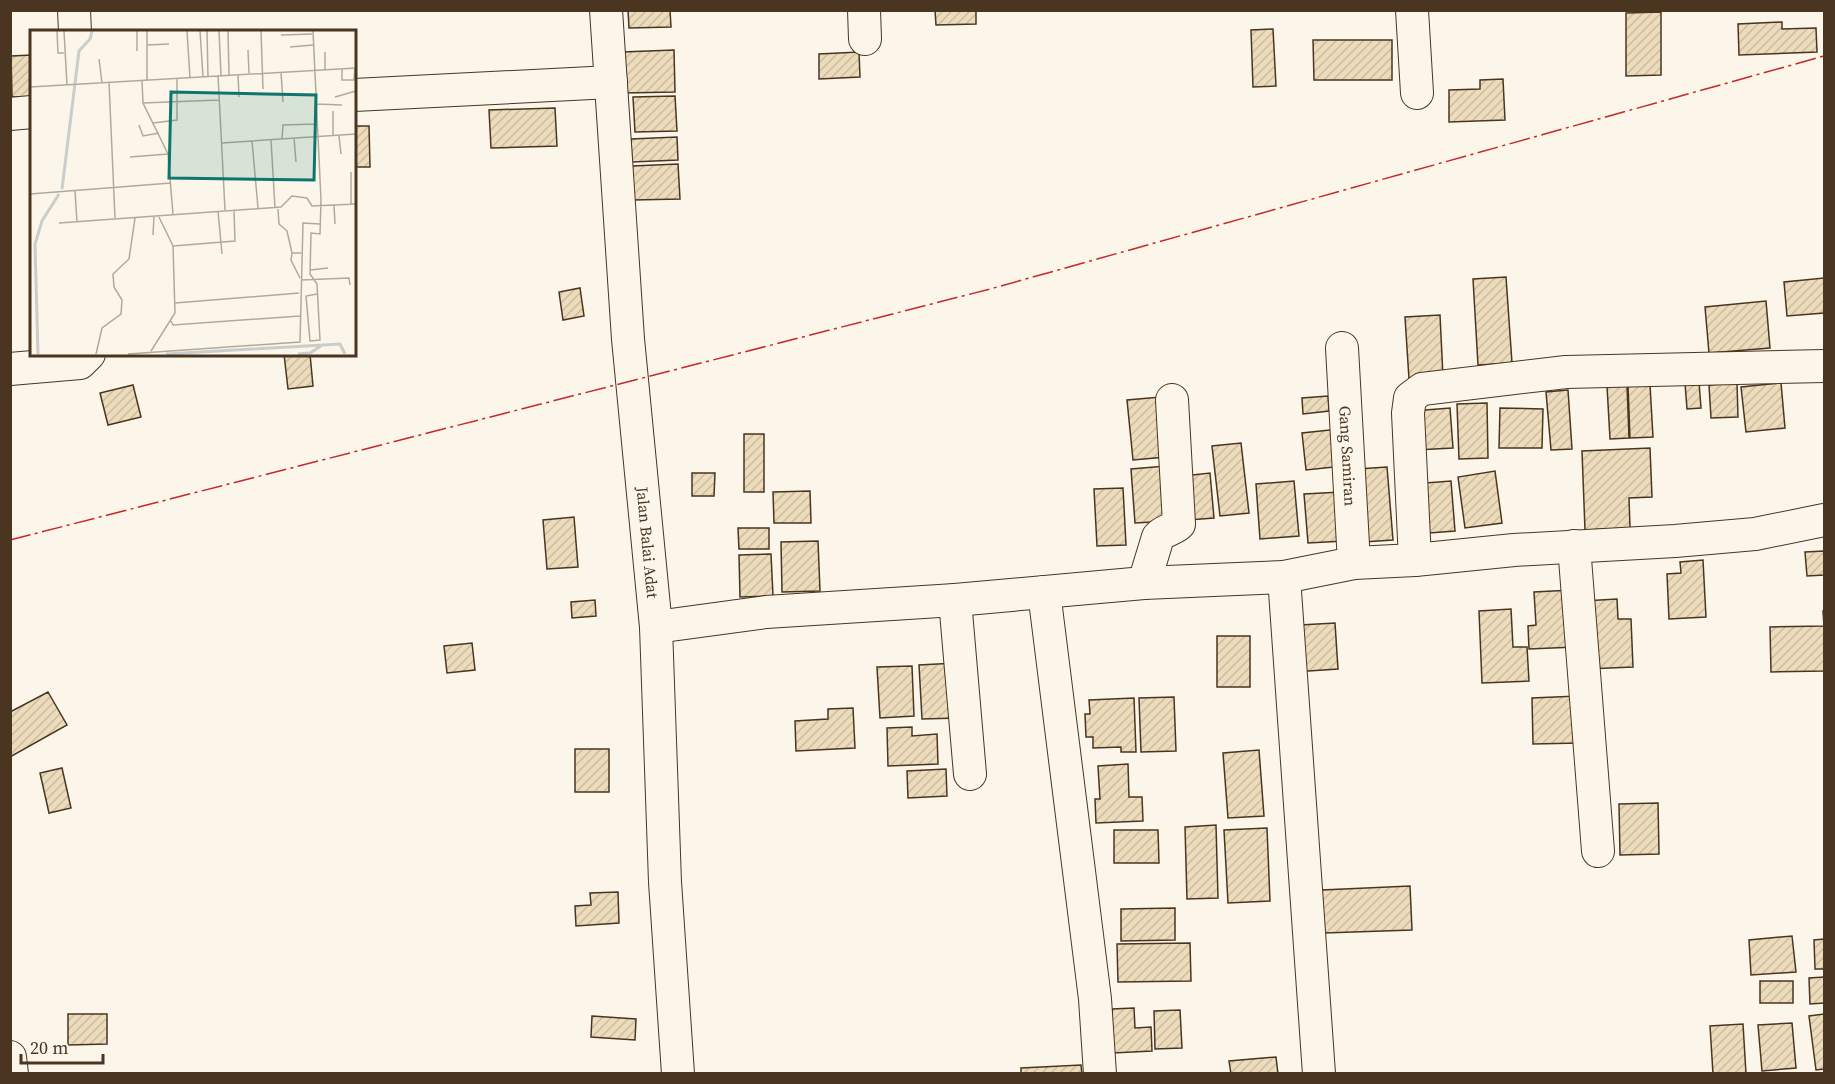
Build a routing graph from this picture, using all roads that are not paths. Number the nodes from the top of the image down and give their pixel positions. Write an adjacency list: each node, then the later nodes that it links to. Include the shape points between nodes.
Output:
1 (74, 10): 4 (street)
2 (606, 10): 5 (street, Jalan Balai Adat)
3 (1412, 10): 6 (street)
4 (75, 30)
5 (611, 82): 7 (street); 23 (street, Jalan Balai Adat, via 628,339)
6 (1418, 93)
7 (356, 95)
8 (30, 112): 9 (street)
9 (10, 114)
10 (1342, 348): 18 (street, Gang Samiran)
11 (87, 356): 13 (street, via 80,363)
12 (1824, 366): 17 (street, via 1566,372 1422,389 1410,398 1408,413)
13 (10, 369)
14 (1172, 399): 20 (street, via 1179,524 1158,537)
15 (1824, 520): 16 (street, via 1755,534)
16 (1574, 546): 17 (street); 25 (street)
17 (1415, 560): 18 (street)
18 (1354, 563): 19 (street)
19 (1284, 577): 20 (street); 30 (street)
20 (1144, 584): 21 (street)
21 (1044, 592): 22 (street); 29 (street, via 1095,999)
22 (955, 600): 23 (street, via 766,612); 24 (street)
23 (656, 627): 28 (street, Jalan Balai Adat, via 665,882)
24 (970, 774)
25 (1598, 851)
26 (10, 1057): 27 (street)
27 (12, 1074)
28 (678, 1074)
29 (1100, 1074)
30 (1319, 1074)

